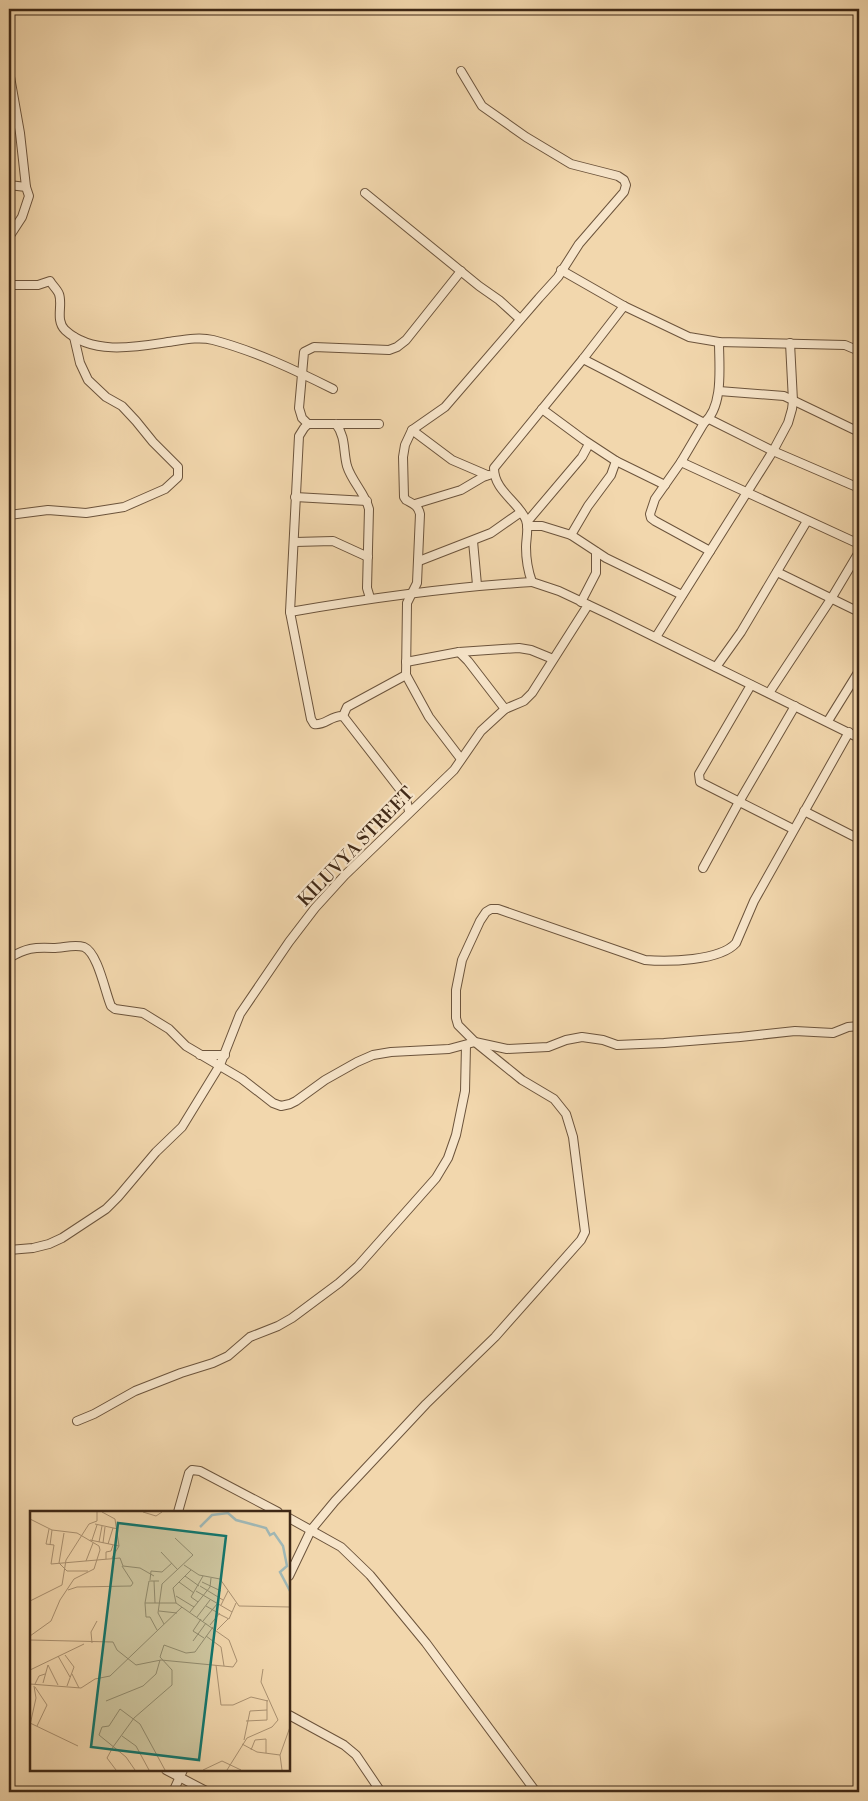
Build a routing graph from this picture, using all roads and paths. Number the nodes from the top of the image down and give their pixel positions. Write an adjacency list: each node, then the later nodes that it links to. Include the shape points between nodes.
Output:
1 (9, 71): 4 (street)
2 (461, 71): 7 (street, via 482,106 526,137 571,164 624,180 624,192 578,244)
3 (9, 185): 4 (street)
4 (26, 187): 6 (street, via 28,202)
5 (365, 193): 8 (street)
6 (9, 238)
7 (561, 270): 10 (street); 11 (street)
8 (461, 271): 11 (street); 17 (street, via 398,347 389,350 314,347 304,352)
9 (9, 285): 12 (street, via 38,285 50,281 58,294 63,328)
10 (624, 306): 13 (street, via 689,337); 16 (street)
11 (520, 319): 26 (street, via 445,407)
12 (74, 337): 17 (street, via 91,344 121,348 192,339 213,340 280,363); 40 (street, via 88,380 136,420 178,467 178,477 165,489 124,507 86,513 48,510)
13 (719, 342): 14 (street); 19 (street)
14 (790, 343): 15 (street, via 845,345); 20 (street)
15 (859, 351)
16 (582, 360): 21 (street); 22 (street)
17 (301, 374): 18 (street); 23 (street, via 299,408)
18 (333, 389)
19 (719, 391): 20 (street, via 784,396); 22 (street)
20 (793, 401): 27 (street); 29 (street, via 788,423)
21 (542, 409): 28 (street); 32 (street, via 496,464)
22 (706, 421): 29 (street); 31 (street)
23 (308, 424): 24 (street); 36 (street, via 299,436)
24 (336, 424): 25 (street); 37 (street, via 344,440 347,466)
25 (379, 424)
26 (412, 430): 32 (street, via 452,460); 38 (street, via 405,445 404,487 406,500)
27 (859, 432)
28 (590, 444): 30 (street); 42 (street)
29 (773, 451): 34 (street); 35 (street)
30 (616, 461): 33 (street); 43 (street, via 611,475)
31 (681, 462): 33 (street); 35 (street)
32 (491, 475): 38 (street, via 461,490); 39 (street)
33 (665, 485): 47 (street, via 650,510 651,518)
34 (859, 488)
35 (746, 493): 41 (street); 47 (street)
36 (295, 497): 37 (street); 45 (street)
37 (367, 501): 50 (street, via 370,515)
38 (415, 504): 51 (street, via 420,514)
39 (521, 512): 42 (street); 44 (street, via 491,534)
40 (9, 515)
41 (807, 521): 46 (street); 52 (street)
42 (527, 524): 43 (street); 53 (street, via 528,573)
43 (571, 535): 48 (street)
44 (473, 541): 51 (street); 54 (street)
45 (295, 542): 50 (street, via 334,541); 60 (street)
46 (859, 544)
47 (710, 551): 56 (street)
48 (596, 552): 56 (street); 59 (street, KILUVYA STREET, via 596,573)
49 (859, 552): 58 (street)
50 (368, 557): 57 (street, via 367,588)
51 (419, 561): 55 (street, via 417,583)
52 (777, 572): 58 (street); 66 (street)
53 (532, 582): 54 (street); 59 (street)
54 (477, 585): 55 (street)
55 (411, 593): 57 (street); 65 (street, via 407,603)
56 (682, 595): 62 (street)
57 (370, 598): 60 (street)
58 (831, 599): 61 (street); 70 (street)
59 (584, 603): 62 (street); 64 (street, KILUVYA STREET)
60 (290, 612): 73 (street, via 311,719 318,725 334,716)
61 (859, 612)
62 (656, 637): 66 (street)
63 (459, 652): 64 (street, via 519,648); 65 (street); 72 (street)
64 (553, 659): 72 (street, KILUVYA STREET, via 532,693 524,701)
65 (406, 662): 68 (street)
66 (716, 667): 69 (street)
67 (859, 671): 74 (street)
68 (406, 676): 73 (street, via 347,707); 77 (street, via 429,717)
69 (752, 685): 70 (street); 78 (street, via 699,774 700,782)
70 (769, 693): 71 (street)
71 (794, 706): 74 (street); 78 (street)
72 (505, 709): 77 (street, KILUVYA STREET, via 481,731)
73 (343, 716): 79 (street, via 405,796)
74 (828, 721): 75 (street)
75 (850, 732): 76 (street); 80 (street)
76 (859, 738)
77 (461, 759): 79 (street, KILUVYA STREET, via 454,770)
78 (739, 802): 81 (street); 83 (street)
79 (409, 811): 89 (street, KILUVYA STREET, via 315,908 240,1014)
80 (804, 811): 81 (street); 82 (street)
81 (793, 829): 86 (street, via 754,900 736,943 709,956 665,962 645,960 498,909 486,912 462,960 456,990 458,1025)
82 (859, 839)
83 (704, 868)
84 (9, 958): 88 (street, via 40,946 85,948 95,960 111,1006 143,1013 169,1029)
85 (859, 1026): 86 (street, via 848,1026 833,1033 795,1030 617,1046 582,1037 534,1048 507,1048)
86 (475, 1042): 87 (street); 96 (street, via 522,1080 554,1099 566,1114 573,1137 585,1232 495,1337 426,1404)
87 (466, 1045): 90 (street, via 373,1055 325,1080 296,1101 281,1106); 92 (street, via 465,1091 448,1158 436,1178 358,1266 292,1318 250,1337 228,1356 135,1391)
88 (200, 1055): 89 (street); 90 (street)
89 (225, 1055): 90 (street, KILUVYA STREET)
90 (220, 1065): 91 (street, KILUVYA STREET, via 182,1128 156,1152 106,1209 49,1244)
91 (9, 1250)
92 (76, 1421)
93 (178, 1511): 94 (street, via 192,1470 200,1471)
94 (276, 1511)
95 (290, 1519): 96 (street)
96 (311, 1530): 97 (street); 103 (street, via 341,1547 370,1575 426,1642)
97 (290, 1574)
98 (290, 1716): 102 (street, via 356,1755)
99 (181, 1773): 100 (street); 101 (street)
100 (172, 1792)
101 (208, 1792)
102 (381, 1792)
103 (536, 1792)

